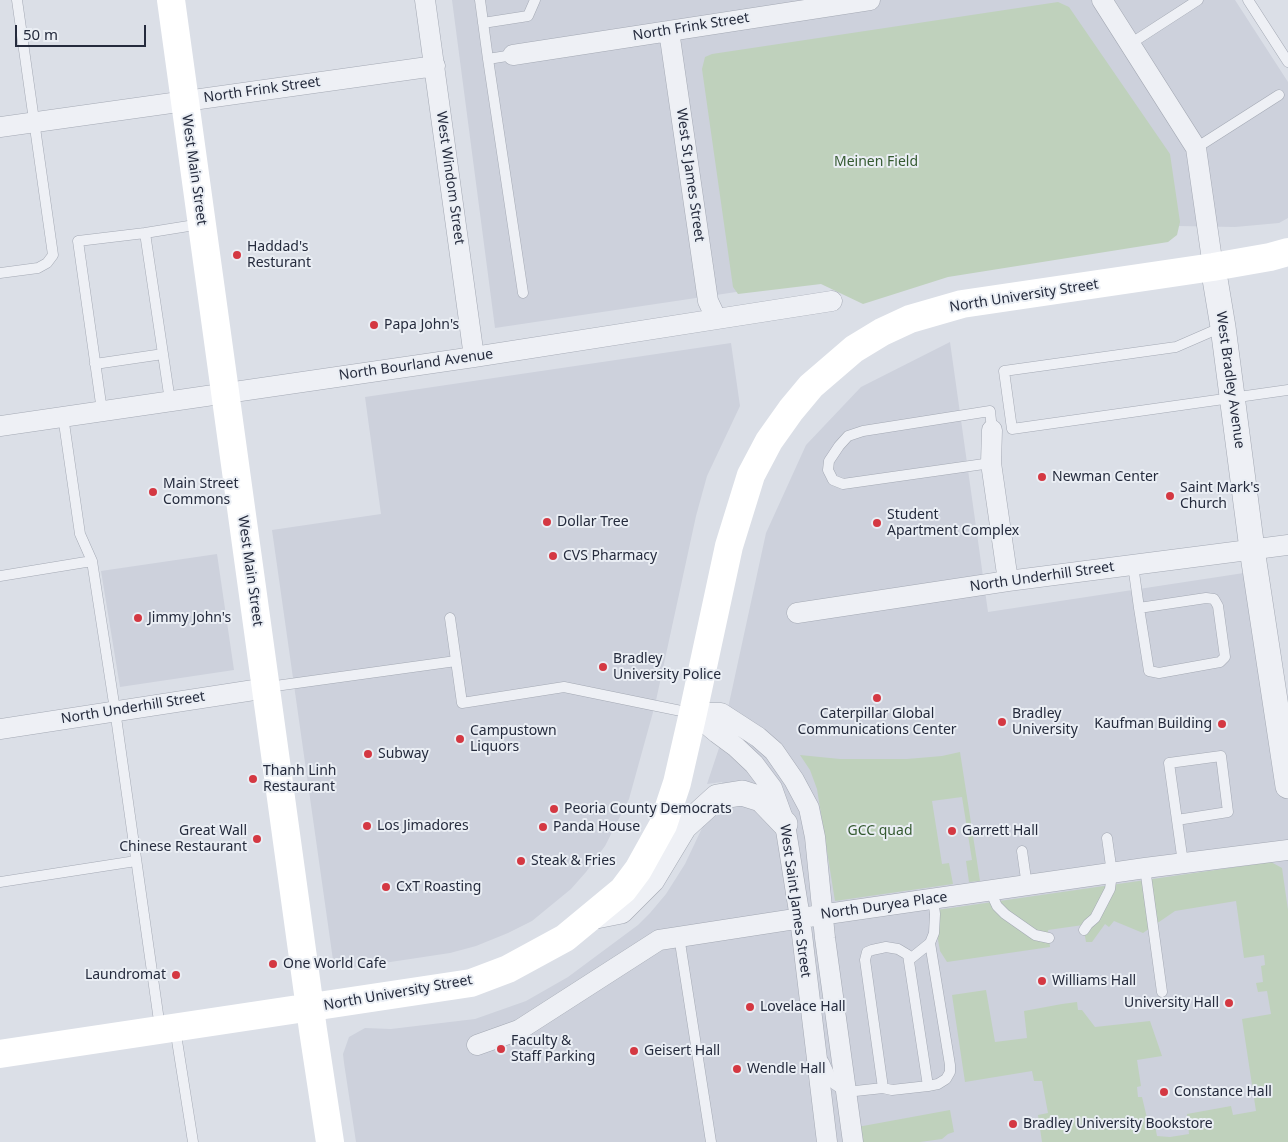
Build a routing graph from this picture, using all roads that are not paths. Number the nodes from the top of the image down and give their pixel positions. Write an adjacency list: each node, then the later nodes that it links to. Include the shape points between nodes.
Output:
1 (17, 0): 19 (lane)
2 (171, 0): 18 (main road, West Main Street)
3 (425, 0): 16 (street, West Windom Street)
4 (480, 0): 10 (lane)
5 (535, 0): 10 (lane, via 528,16)
6 (870, 0): 11 (street, North Frink Street)
7 (1102, 0): 12 (street, West Bradley Avenue)
8 (1198, 0): 12 (lane)
9 (1248, 0): 15 (lane)
10 (483, 23): 14 (lane)
11 (669, 31): 13 (street, North Frink Street); 29 (street, West St James Street, via 708,301)
12 (1130, 44): 21 (street, West Bradley Avenue)
13 (513, 55): 14 (lane)
14 (488, 59): 27 (lane)
15 (1288, 62)
16 (435, 66): 18 (street, North Frink Street); 32 (street, West Windom Street)
17 (1279, 95): 21 (lane)
18 (185, 101): 19 (street, North Frink Street); 22 (main road, West Main Street)
19 (36, 122): 20 (street, North Frink Street); 26 (lane, via 53,254 38,268)
20 (0, 127)
21 (1196, 148): 25 (street, West Bradley Avenue)
22 (202, 224): 23 (lane); 35 (main road, West Main Street)
23 (145, 233): 31 (lane); 33 (lane, via 78,241)
24 (1288, 252): 25 (main road, North University Street)
25 (1213, 267): 30 (street, West Bradley Avenue); 56 (main road, North University Street, via 962,304 910,319 851,351 811,386 791,410 769,441 752,475 729,546)
26 (0, 273)
27 (523, 293)
28 (832, 301): 29 (street, North Bourland Avenue)
29 (716, 318): 32 (street, North Bourland Avenue)
30 (1223, 327): 36 (street, West Bradley Avenue); 36 (lane, via 1176,347 1004,371 1012,429)
31 (163, 354): 33 (lane); 37 (lane)
32 (474, 357): 35 (street, North Bourland Avenue)
33 (95, 364): 38 (lane)
34 (1288, 390): 36 (lane)
35 (225, 392): 37 (street, North Bourland Avenue); 53 (main road, West Main Street)
36 (1232, 398): 44 (street, West Bradley Avenue)
37 (170, 401): 38 (street, North Bourland Avenue)
38 (102, 411): 39 (street, North Bourland Avenue)
39 (63, 416): 40 (street, North Bourland Avenue); 45 (lane, via 80,534)
40 (0, 426)
41 (992, 430): 42 (street); 42 (lane, via 990,411 863,431 848,436 829,461 828,470 833,480 843,484)
42 (991, 463): 48 (street)
43 (1288, 545): 44 (street, North Underhill Street)
44 (1252, 549): 46 (street, North Underhill Street); 54 (street, West Bradley Avenue)
45 (92, 561): 47 (lane); 55 (lane)
46 (1133, 565): 48 (street, North Underhill Street); 49 (lane)
47 (0, 576)
48 (1008, 581): 50 (street, North Underhill Street)
49 (1139, 608): 49 (lane, via 1149,671 1159,673 1220,662 1225,657 1218,606 1214,599)
50 (797, 613)
51 (450, 618): 52 (lane)
52 (456, 661): 53 (lane); 56 (lane, via 462,703 564,686)
53 (267, 688): 55 (street, North Underhill Street); 82 (main road, West Main Street)
54 (1282, 699): 58 (street, West Bradley Avenue)
55 (116, 710): 57 (street, North Underhill Street); 65 (lane)
56 (693, 713): 61 (street, West Saint James Street, via 754,764 772,788); 73 (street, West Saint James Street, via 721,713 743,726 774,751 794,780 809,808); 74 (main road, North University Street, via 663,825 623,890)
57 (0, 729)
58 (1285, 744): 59 (street, West Bradley Avenue)
59 (1288, 786)
60 (1177, 820): 60 (lane, via 1169,763 1221,756 1228,812); 66 (lane)
61 (785, 824): 74 (street, via 761,799 742,794 717,796 684,826 652,880 621,911); 75 (street, West Saint James Street)
62 (1107, 838): 68 (lane)
63 (1288, 850): 66 (street, North Duryea Place)
64 (1022, 851): 70 (lane)
65 (136, 861): 69 (lane); 83 (lane)
66 (1183, 863): 67 (street, North Duryea Place)
67 (1145, 868): 68 (street, North Duryea Place); 81 (lane)
68 (1112, 873): 70 (street, North Duryea Place); 76 (lane, via 1110,889 1095,918)
69 (0, 882)
70 (1027, 886): 71 (street, North Duryea Place)
71 (990, 891): 72 (street, North Duryea Place); 78 (lane, via 1005,914 1035,935)
72 (933, 899): 73 (street, North Duryea Place); 79 (lane, via 934,933)
73 (823, 915): 75 (street, North Duryea Place); 89 (street, West Saint James Street)
74 (590, 917): 82 (main road, North University Street, via 536,955 471,983)
75 (800, 918): 77 (street, North Duryea Place); 84 (street, West Saint James Street)
76 (1084, 930)
77 (679, 936): 85 (street, North Duryea Place, via 659,940 519,1030); 92 (lane)
78 (1049, 938)
79 (930, 942): 80 (lane); 87 (lane, via 950,1072 946,1079)
80 (909, 960): 87 (lane); 88 (lane, via 908,955 898,949 886,947 867,952 865,960)
81 (1162, 992)
82 (310, 1008): 83 (main road, North University Street); 91 (main road, West Main Street)
83 (168, 1028): 86 (main road, North University Street); 90 (lane)
84 (813, 1030): 89 (lane, via 834,1084); 93 (street, West Saint James Street)
85 (477, 1045)
86 (0, 1054)
87 (928, 1086): 88 (lane)
88 (883, 1088): 89 (lane)
89 (846, 1092): 94 (street, West Saint James Street)
90 (192, 1142)
91 (330, 1142)
92 (711, 1142)
93 (827, 1142)
94 (852, 1142)

